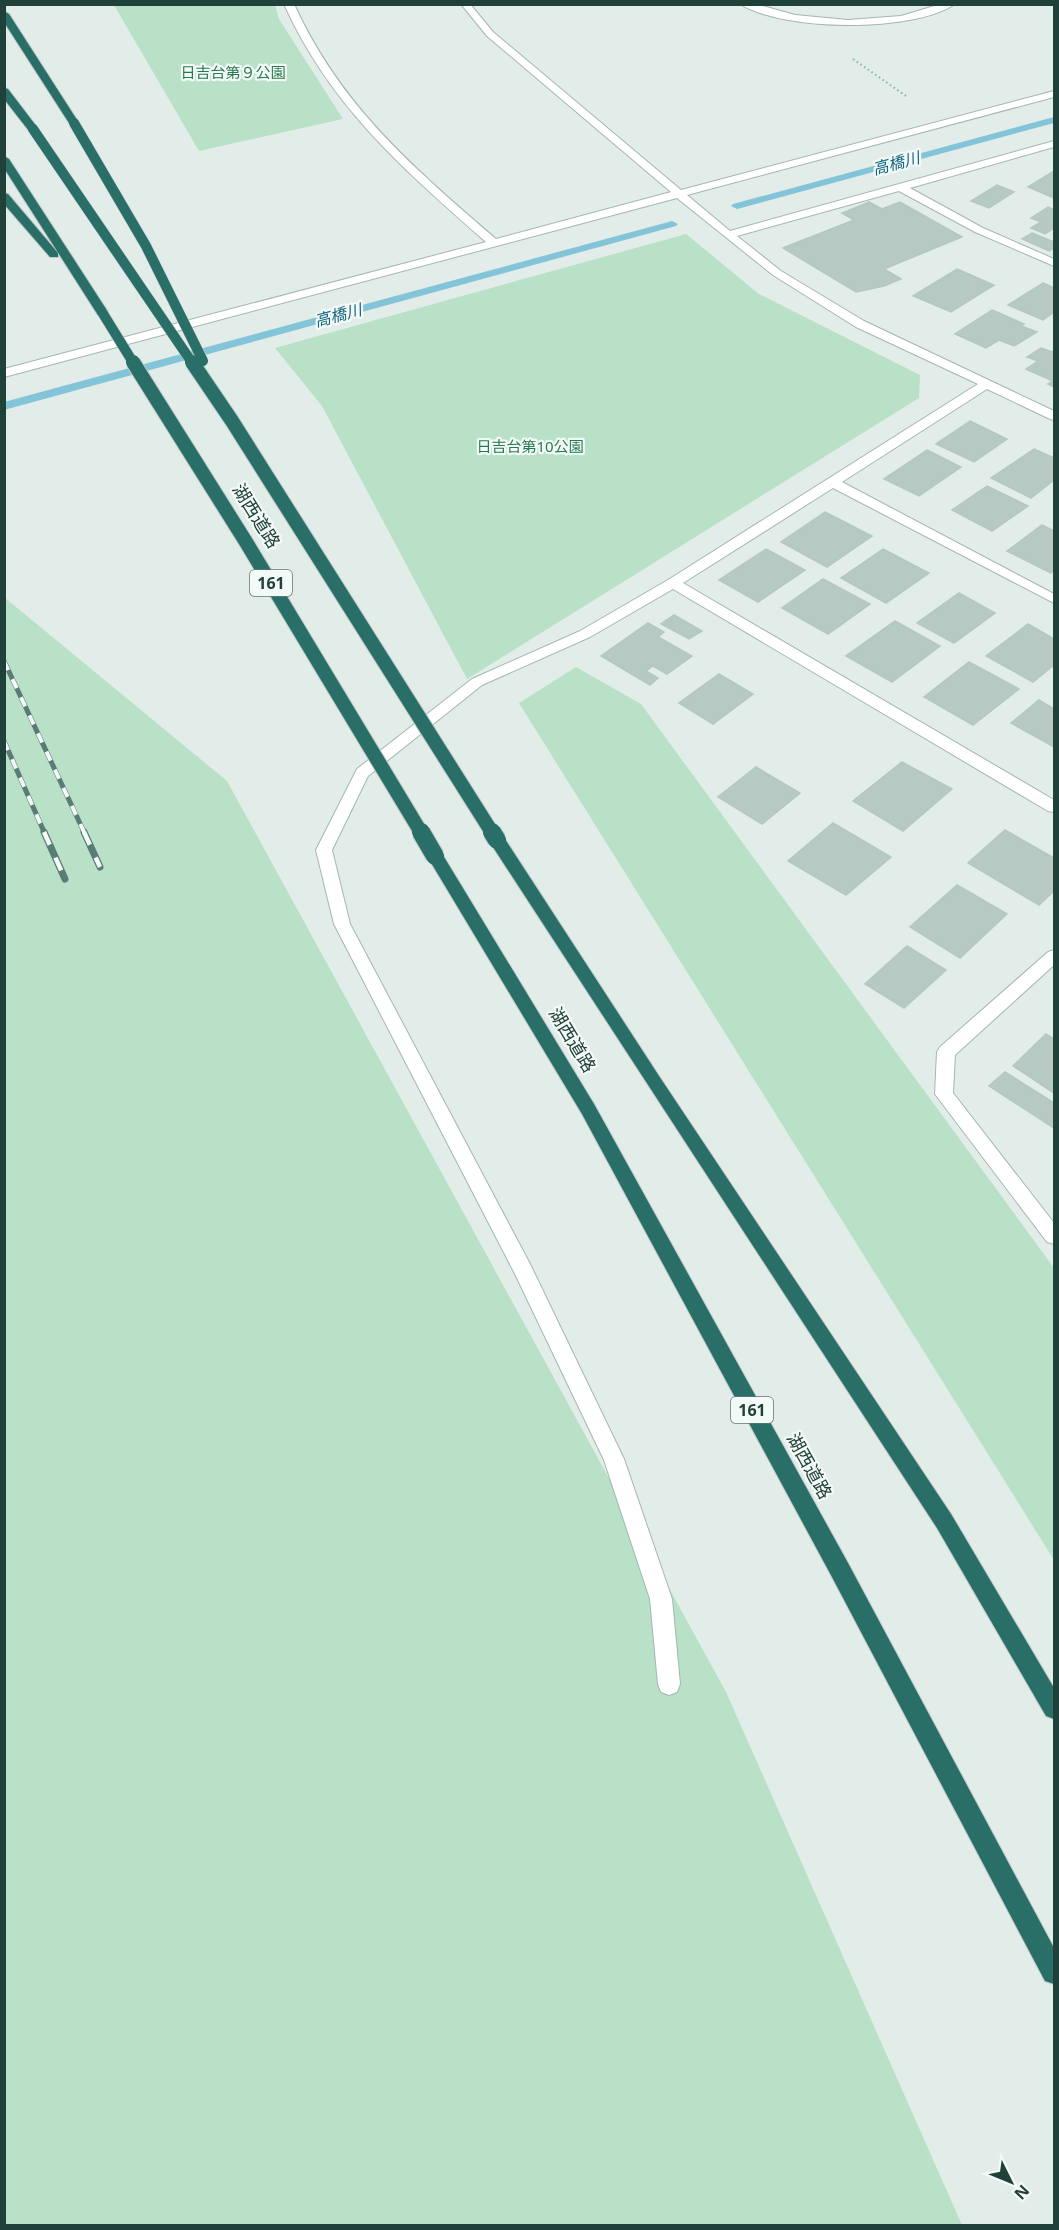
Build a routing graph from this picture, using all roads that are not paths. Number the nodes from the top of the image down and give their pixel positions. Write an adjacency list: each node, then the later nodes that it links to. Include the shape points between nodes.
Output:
1 (289, 4): 14 (street, via 306,43 377,134)
2 (465, 4): 11 (street, via 490,34)
3 (744, 4): 4 (street, via 779,16 826,23 884,22 929,14)
4 (951, 4)
5 (4, 14): 20 (highway, bridge, via 146,246)
6 (4, 91): 20 (highway, 湖西道路, bridge)
7 (1054, 94): 11 (street)
8 (1054, 144): 10 (street)
9 (4, 159): 16 (highway, 湖西道路 / 161)
10 (899, 186): 13 (street); 15 (street, via 979,230)
11 (679, 194): 13 (street); 14 (street)
12 (4, 196): 16 (highway)
13 (728, 236): 18 (street, via 777,273 860,324)
14 (494, 243): 17 (street)
15 (1054, 263)
16 (102, 312): 29 (highway, 湖西道路 / 161, bridge, via 246,542 588,1109)
17 (4, 373)
18 (987, 384): 19 (street); 21 (street)
19 (1054, 416)
20 (232, 421): 28 (highway, 湖西道路, bridge, via 497,840 944,1521)
21 (832, 482): 22 (street); 23 (street)
22 (673, 583): 24 (street); 27 (street, via 585,634 477,682 362,773 324,850 342,924 523,1270 614,1459 661,1599)
23 (1054, 598)
24 (1054, 807)
25 (1054, 956): 26 (street, via 946,1052 944,1094)
26 (1054, 1236)
27 (669, 1684)
28 (1054, 1708)
29 (1054, 1972)

